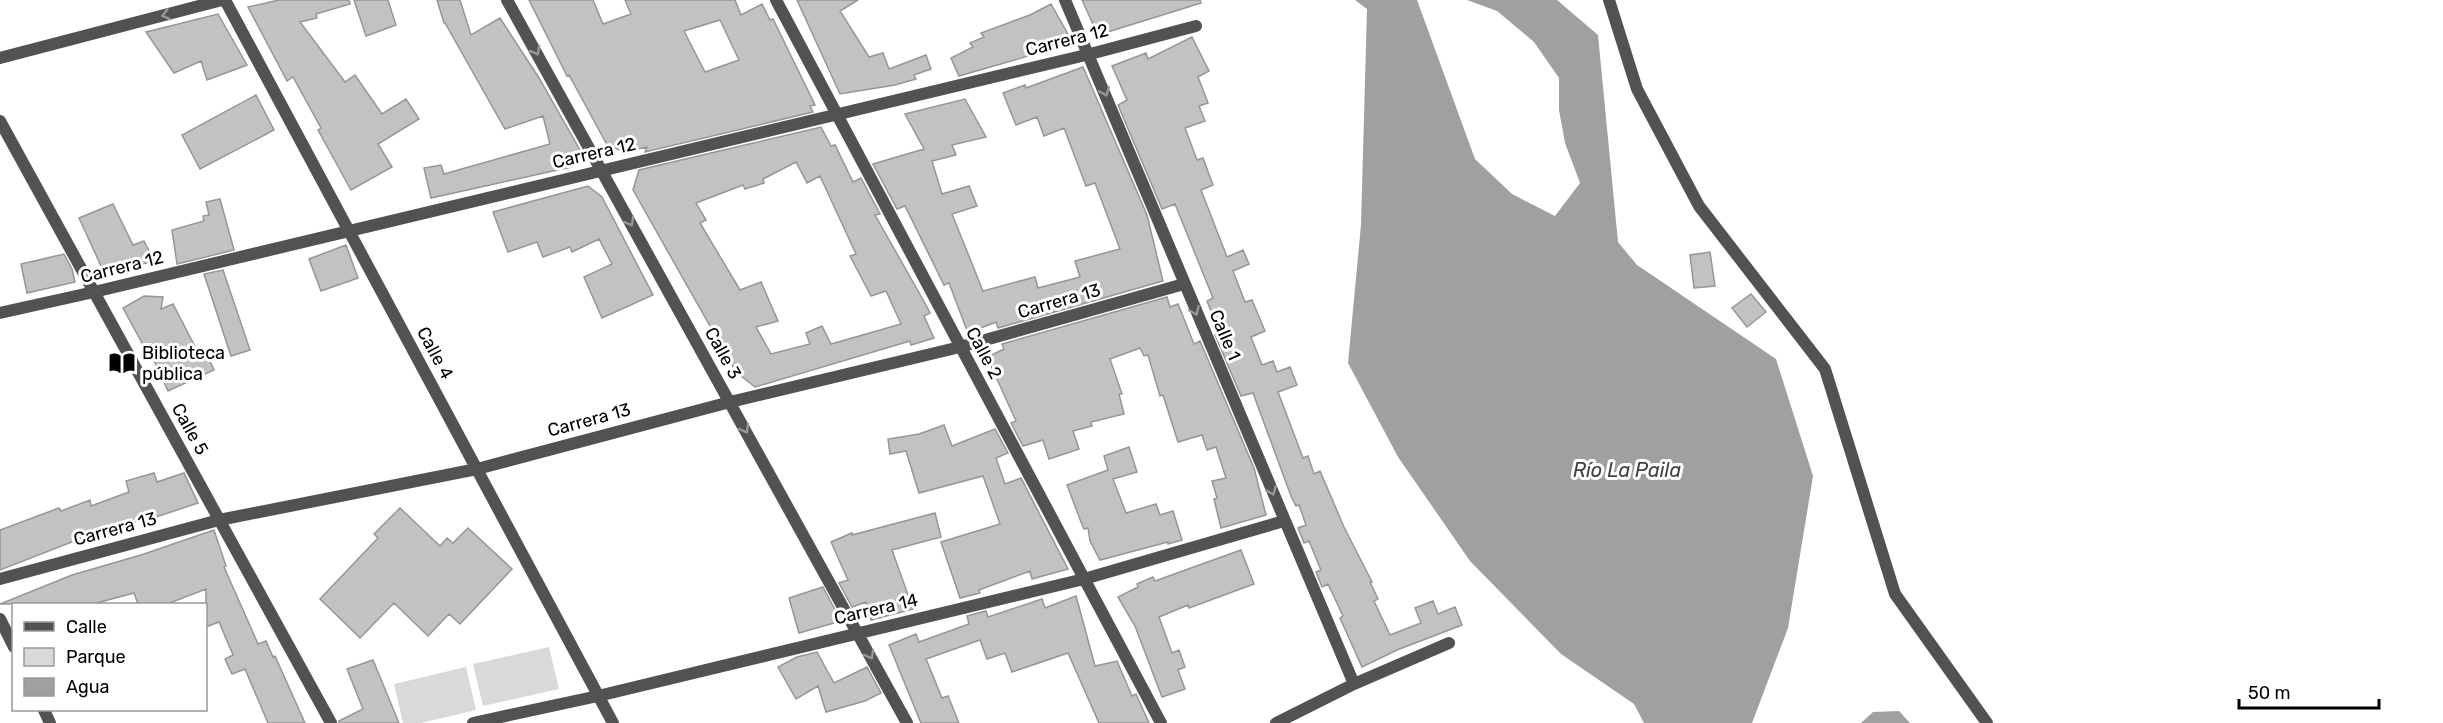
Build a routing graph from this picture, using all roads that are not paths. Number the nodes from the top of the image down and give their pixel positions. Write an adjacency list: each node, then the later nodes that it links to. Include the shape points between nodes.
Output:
1 (224, 0): 8 (street, one-way to 8); 12 (street, Calle 4)
2 (507, 0): 11 (street, Calle 3, one-way to 11)
3 (776, 0): 9 (street, Calle 2)
4 (1065, 0): 7 (street, Calle 1)
5 (1609, 0): 35 (street, via 1637,89 1699,206 1825,369 1895,594)
6 (1196, 26): 7 (street, Carrera 12)
7 (1090, 54): 9 (street, Carrera 12); 13 (street, Calle 1, one-way to 13)
8 (0, 58)
9 (835, 114): 11 (street, Carrera 12); 16 (street, Calle 2)
10 (0, 121): 14 (street, Calle 5)
11 (601, 170): 12 (street, Carrera 12); 17 (street, Calle 3, one-way to 17)
12 (348, 230): 14 (street, Carrera 12); 18 (street, Calle 4)
13 (1184, 284): 16 (street, Carrera 13); 20 (street, Calle 1, one-way to 20)
14 (94, 292): 15 (street, Carrera 12); 19 (street, Calle 5)
15 (0, 313)
16 (960, 347): 17 (street, Carrera 13); 22 (street, Calle 2)
17 (730, 402): 18 (street, Carrera 13); 24 (street, Calle 3, one-way to 24)
18 (477, 469): 19 (street, Carrera 13); 28 (street, Calle 4)
19 (219, 520): 21 (street, Carrera 13); 29 (street, Calle 5)
20 (1284, 521): 22 (street, Carrera 14); 27 (street, Calle 1)
21 (0, 579)
22 (1084, 579): 24 (street, Carrera 14); 33 (street, Calle 2)
23 (0, 619): 25 (street)
24 (857, 632): 28 (street, Carrera 14); 32 (street, Calle 3, one-way to 32)
25 (12, 643)
26 (1449, 643): 27 (street)
27 (1354, 684): 34 (street)
28 (598, 696): 30 (street, Carrera 14); 31 (street, Calle 4)
29 (331, 723)
30 (473, 723)
31 (613, 723)
32 (907, 723)
33 (1161, 723)
34 (1276, 723)
35 (1987, 723)

